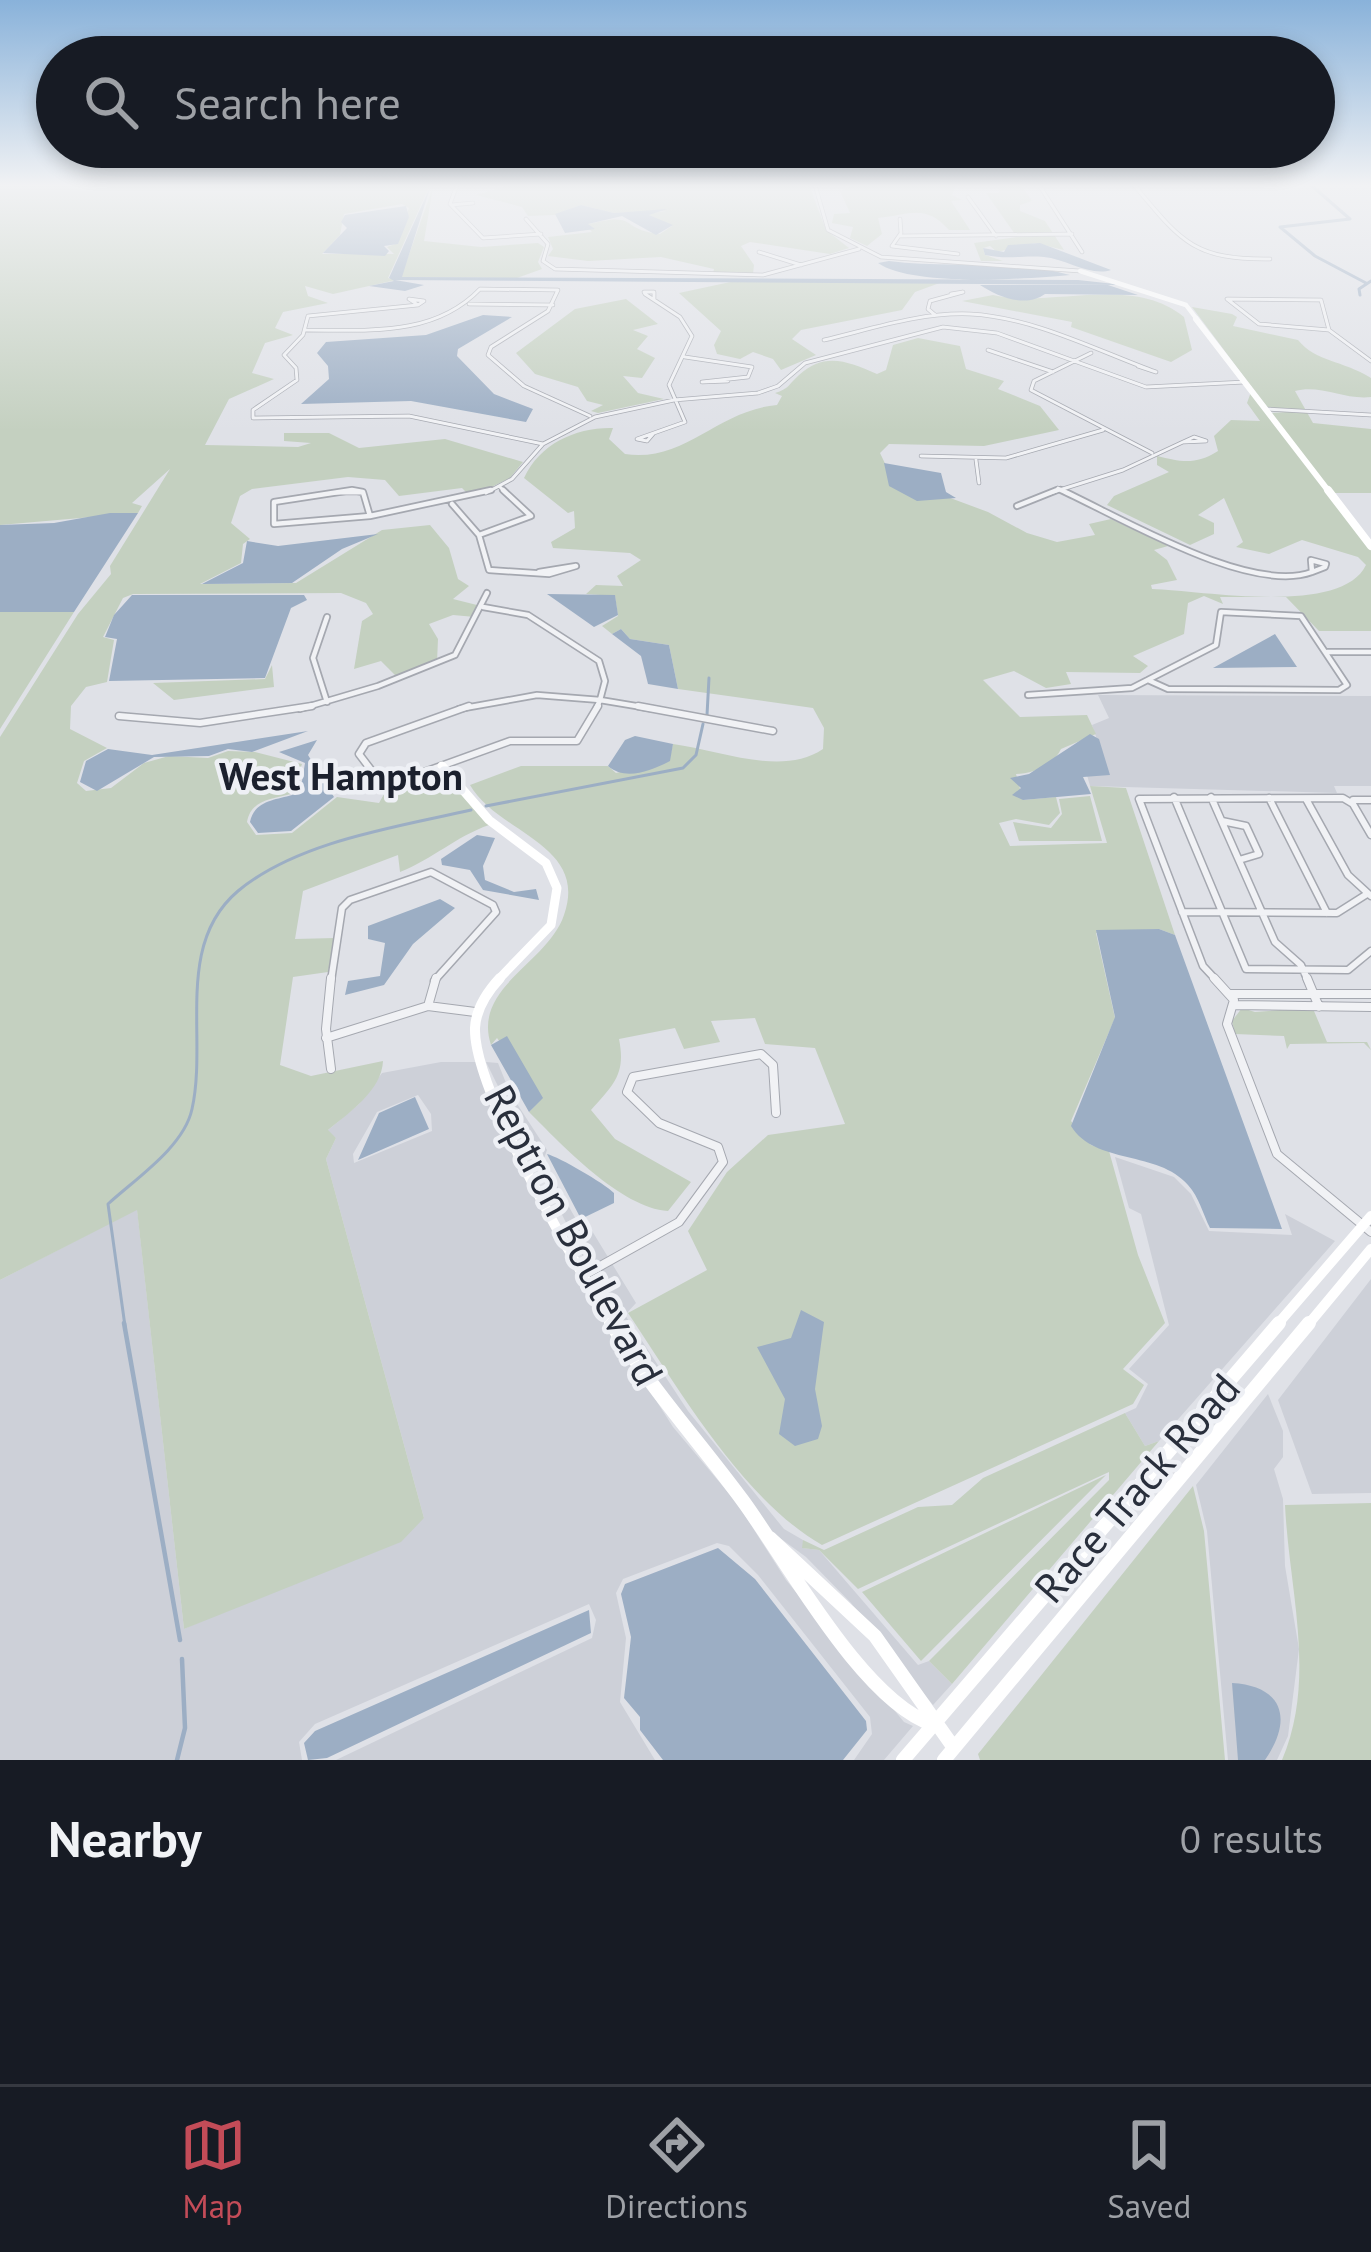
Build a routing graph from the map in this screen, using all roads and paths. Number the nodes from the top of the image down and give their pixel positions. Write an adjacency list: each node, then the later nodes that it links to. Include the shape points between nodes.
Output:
1 (551, 267): 2 (street, via 764,275)
2 (799, 267)
3 (1050, 267): 6 (street)
4 (1060, 267): 6 (street)
5 (1066, 267): 6 (street)
6 (1080, 271): 24 (street, via 1185,304)
7 (951, 294): 12 (street, via 930,301)
8 (654, 299): 18 (street, via 688,325)
9 (469, 304): 11 (street); 11 (street, via 480,290 549,289 559,292); 13 (street, via 412,325)
10 (418, 305): 13 (street, via 316,313 305,318)
11 (553, 305): 28 (street, via 488,355 516,382)
12 (935, 315): 15 (street); 17 (street, via 1006,319)
13 (306, 329): 32 (street, via 284,353 297,380 253,410 253,418 409,416)
14 (1329, 331): 14 (street, via 1319,299 1226,300 1260,325); 20 (street)
15 (824, 340)
16 (988, 350): 22 (street)
17 (1091, 353): 19 (street); 21 (street)
18 (685, 357): 23 (street, via 752,368 748,377); 25 (street, via 669,385)
19 (1072, 361): 22 (street); 24 (street, via 1162,389); 25 (street, via 997,333 943,327 805,363 758,393)
20 (1371, 361)
21 (1138, 366)
22 (1053, 372): 29 (street, via 1031,390)
23 (728, 381)
24 (1245, 382): 26 (street)
25 (674, 400): 28 (street); 30 (street, via 685,422)
26 (1267, 411): 27 (street); 43 (street)
27 (1371, 415)
28 (595, 417): 32 (street)
29 (1103, 430): 33 (street); 35 (street, via 1024,455)
30 (653, 434)
31 (1183, 442): 33 (street)
32 (543, 444): 37 (street)
33 (1152, 453): 38 (street)
34 (921, 456): 35 (street)
35 (976, 460): 36 (street)
36 (979, 483)
37 (500, 487): 39 (street); 42 (street, via 531,516)
38 (1058, 488): 40 (street); 45 (street, via 1225,565 1296,578)
39 (452, 504): 41 (street); 42 (street)
40 (1017, 506)
41 (370, 516): 41 (street, via 277,527 272,505 360,490)
42 (479, 535): 44 (street, via 489,570)
43 (1371, 546)
44 (539, 572): 44 (street, via 566,565 577,569 571,572)
45 (1312, 572)
46 (487, 593): 47 (street)
47 (483, 607): 53 (street, via 455,656); 54 (street, via 528,615 598,661 605,672)
48 (327, 617): 53 (street, via 314,658)
49 (1371, 650): 50 (street)
50 (1326, 652): 51 (street, via 1294,613 1221,612 1216,645); 51 (street, via 1347,689 1168,689)
51 (1148, 680): 52 (street)
52 (1028, 695)
53 (327, 702): 55 (street, via 172,727)
54 (598, 703): 56 (street); 57 (street, via 577,741 510,741); 57 (street, via 524,696 474,704 366,743 359,754 386,781)
55 (119, 716)
56 (773, 731)
57 (442, 766): 81 (street, via 494,824 555,872 556,912 492,983)
58 (1174, 797): 59 (street); 68 (street, via 1139,799); 69 (street)
59 (1210, 797): 60 (street); 64 (street)
60 (1269, 798): 61 (street); 71 (street)
61 (1306, 799): 62 (street); 67 (street, via 1348,875)
62 (1350, 800): 63 (street); 65 (street)
63 (1371, 800)
64 (1222, 821): 66 (street); 66 (street, via 1246,826 1259,854)
65 (1371, 835)
66 (1239, 860): 70 (street)
67 (1369, 895): 71 (street)
68 (1182, 912): 69 (street); 74 (street, via 1206,973)
69 (1222, 912): 70 (street); 73 (street, via 1246,969)
70 (1264, 913): 71 (street); 73 (street, via 1286,963)
71 (1327, 913)
72 (1371, 950): 73 (street, via 1348,970)
73 (1301, 970): 75 (street)
74 (1229, 994): 75 (street); 77 (street)
75 (1313, 994): 76 (street); 79 (street)
76 (1371, 994)
77 (1233, 1005): 79 (street); 85 (street, via 1227,1024 1277,1154)
78 (428, 1006): 81 (street); 82 (street); 82 (street, via 445,969 496,912 431,872 344,905)
79 (1319, 1007): 80 (street)
80 (1371, 1007)
81 (479, 1012): 87 (street, Reptron Boulevard, via 475,1035 485,1070)
82 (326, 1038): 83 (street)
83 (331, 1069)
84 (776, 1113): 87 (street, via 773,1065 761,1054 633,1077 627,1092 645,1112 718,1147 723,1162 680,1222)
85 (1368, 1224): 88 (street, Race Track Road)
86 (1371, 1249): 89 (street, Race Track Road)
87 (586, 1274): 90 (street, Reptron Boulevard, via 677,1423 766,1535 848,1608 926,1702)
88 (1269, 1336): 89 (street); 90 (street, Race Track Road)
89 (1286, 1350): 91 (street, Race Track Road)
90 (932, 1724): 91 (street, Reptron Boulevard); 92 (street, Race Track Road)
91 (949, 1754)
92 (903, 1760)

